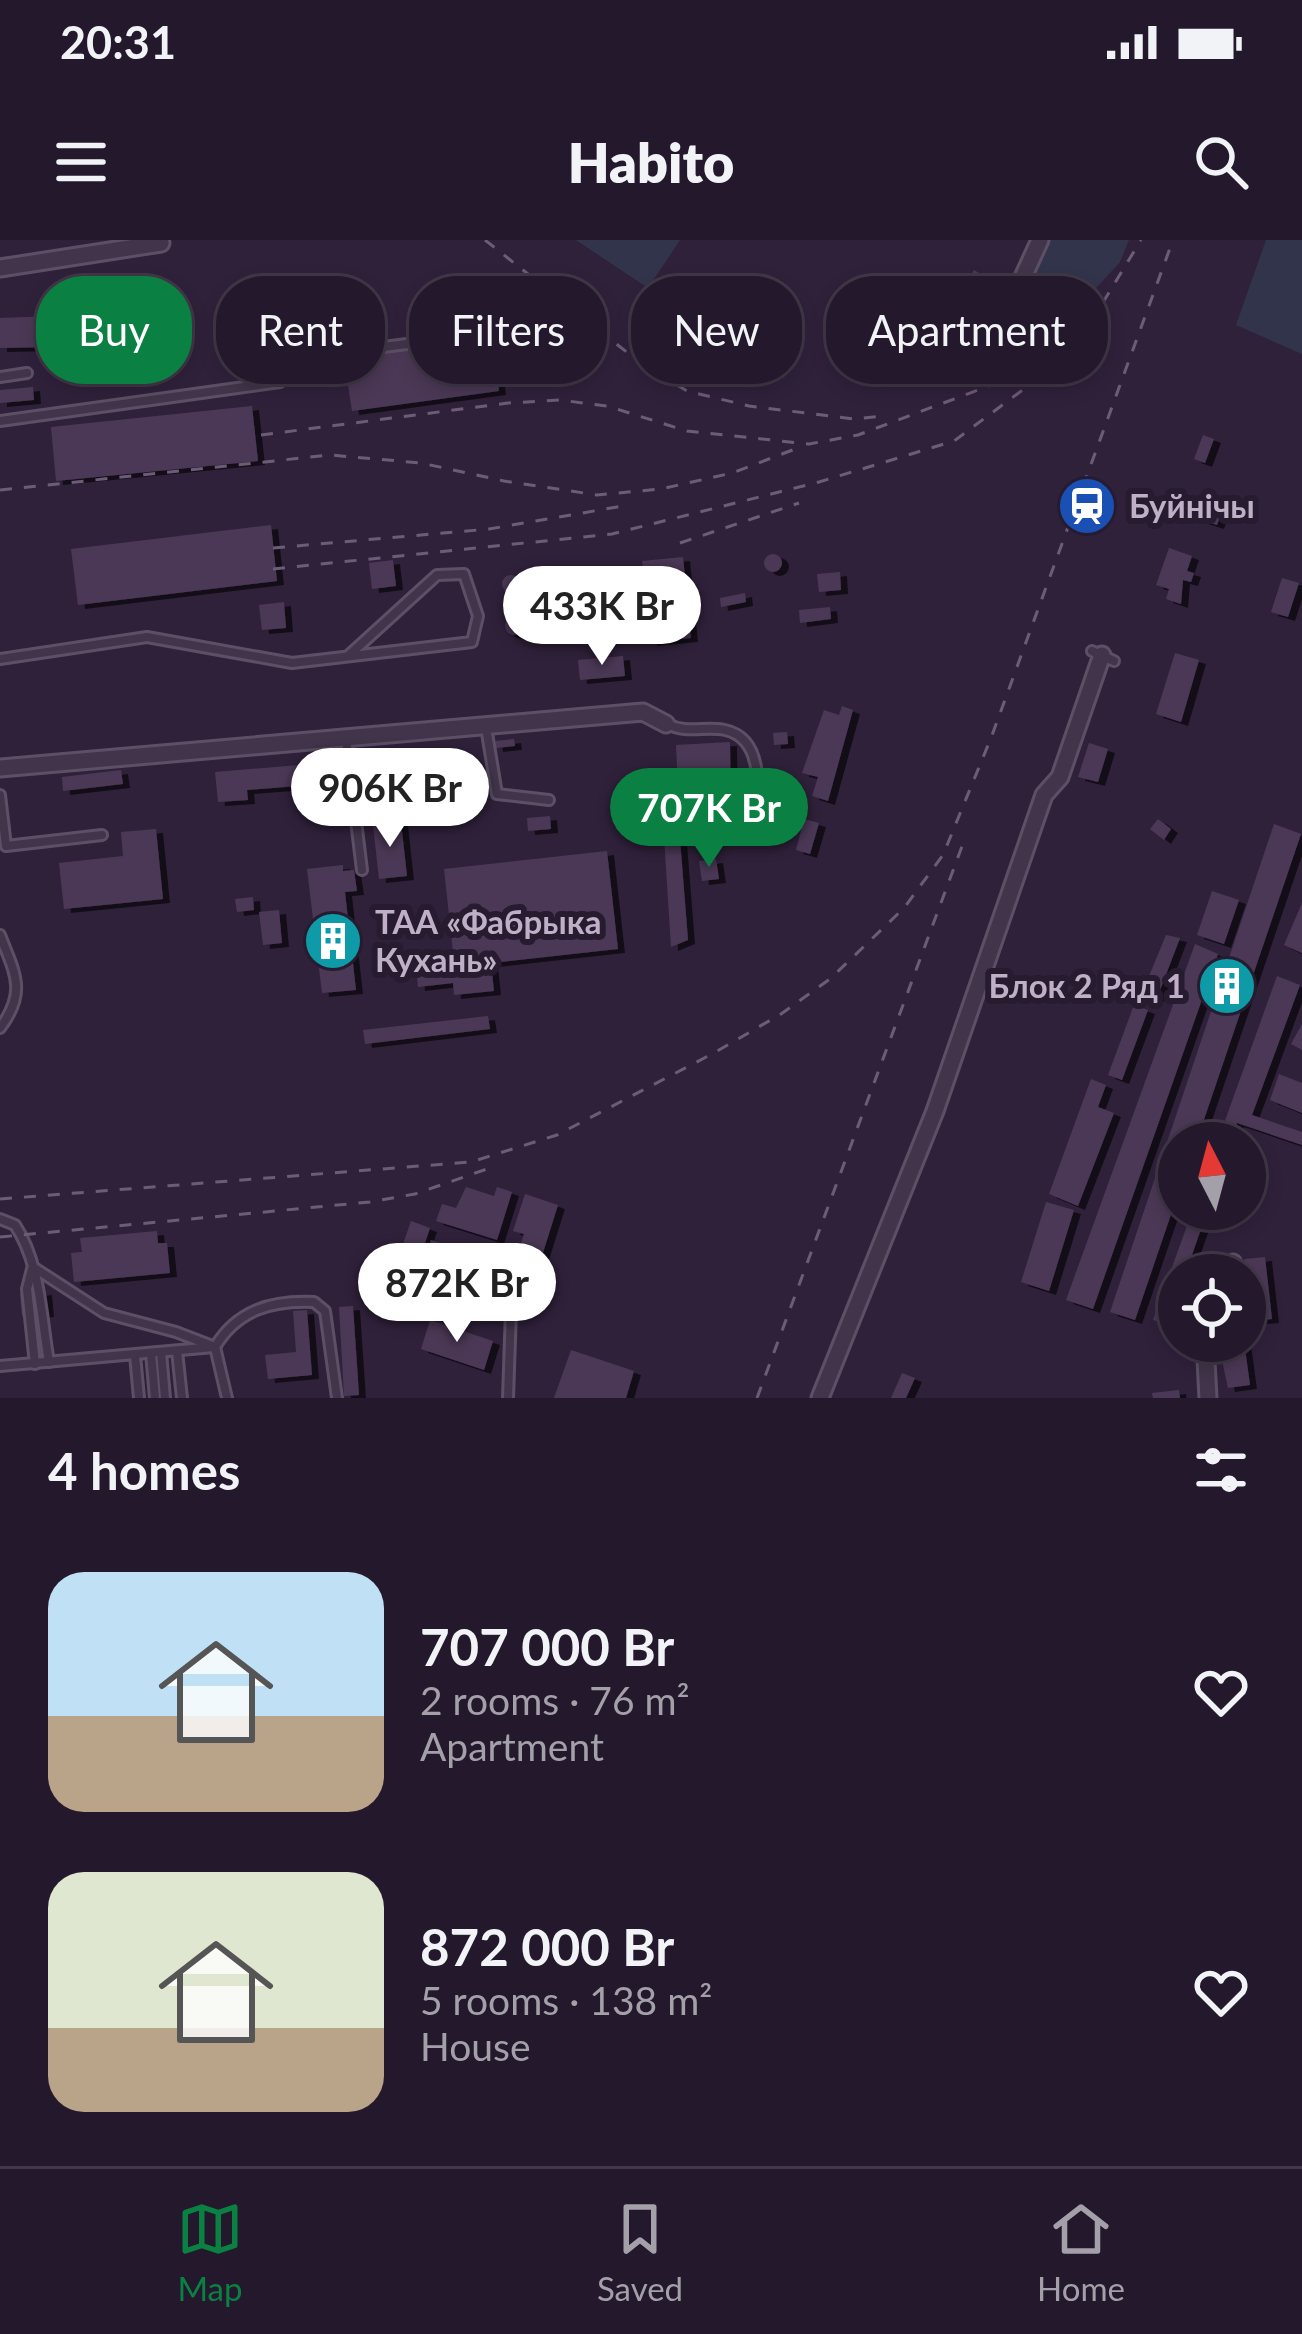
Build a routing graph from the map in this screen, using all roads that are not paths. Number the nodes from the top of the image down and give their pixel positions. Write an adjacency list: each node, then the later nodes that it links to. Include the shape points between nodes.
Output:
1 (1040, 240): 4 (street)
2 (161, 243): 3 (street)
3 (0, 268)
4 (1024, 276)
5 (409, 344): 8 (lane, via 305,357 280,382)
6 (26, 373): 7 (lane)
7 (0, 377)
8 (0, 421)
9 (348, 656): 9 (lane, via 472,642 478,616 464,574 437,575); 11 (lane, via 292,663 147,637)
10 (1103, 656): 41 (street)
11 (0, 659)
12 (666, 724): 13 (street, via 643,712); 18 (lane, via 738,737 760,779)
13 (485, 726): 14 (street); 17 (lane, via 497,794)
14 (346, 737): 15 (street); 20 (lane)
15 (0, 768)
16 (0, 795): 19 (lane, via 6,846)
17 (548, 800)
18 (754, 825)
19 (102, 836)
20 (362, 870)
21 (0, 935): 22 (lane, via 17,974)
22 (0, 1028)
23 (0, 1219): 24 (lane, via 19,1230)
24 (33, 1268): 26 (lane, via 104,1313); 30 (lane); 32 (lane, via 27,1288)
25 (512, 1280): 40 (lane)
26 (215, 1347): 27 (lane); 38 (lane); 39 (lane, via 246,1314 314,1302 325,1310)
27 (177, 1351): 28 (lane); 37 (lane)
28 (156, 1353): 29 (lane); 35 (lane); 36 (lane)
29 (135, 1355): 30 (lane); 34 (lane)
30 (49, 1362): 32 (lane)
31 (1206, 1362): 42 (street)
32 (35, 1364): 33 (lane)
33 (0, 1366)
34 (139, 1398)
35 (155, 1398)
36 (165, 1398)
37 (182, 1398)
38 (227, 1398)
39 (337, 1398)
40 (508, 1398)
41 (820, 1398)
42 (1208, 1398)

